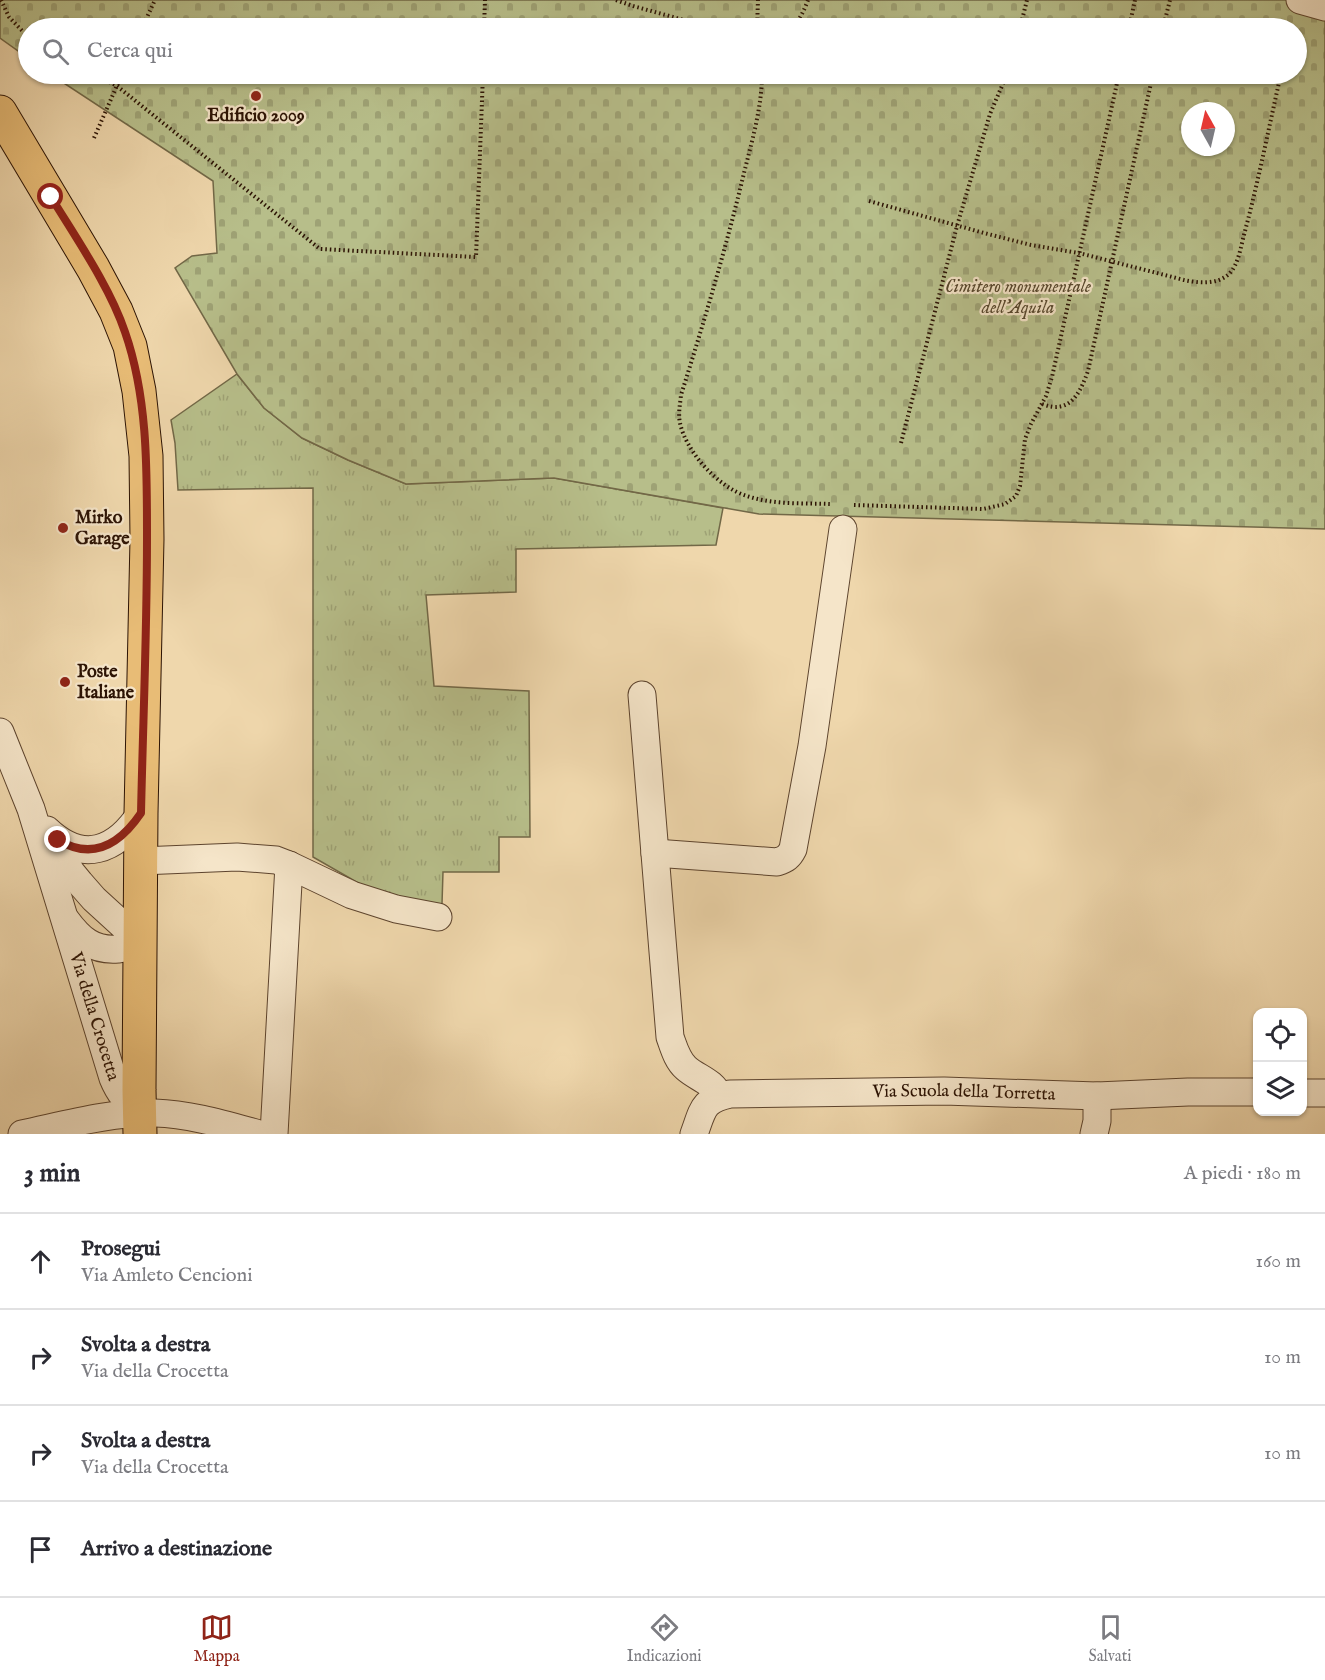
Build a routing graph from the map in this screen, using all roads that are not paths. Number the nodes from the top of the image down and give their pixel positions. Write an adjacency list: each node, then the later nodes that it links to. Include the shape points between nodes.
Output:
1 (1300, 0): 2 (street)
2 (1325, 7)
3 (0, 112): 7 (main road, via 110,299 124,329 135,370 143,419 147,508)
4 (842, 513): 9 (street, via 813,746 790,855 777,862)
5 (642, 695): 9 (street)
6 (0, 732): 8 (street, Via della Crocetta)
7 (141, 813): 8 (street, Via della Crocetta, via 117,841 96,849 58,840); 10 (main road)
8 (36, 815): 12 (street, Via della Crocetta); 14 (street, Via della Crocetta, via 80,883)
9 (655, 853): 18 (street, via 670,1037 686,1068)
10 (141, 861): 11 (street, via 237,857); 14 (main road)
11 (289, 865): 13 (street, via 352,895); 23 (street)
12 (62, 912): 14 (street, Via della Crocetta, via 84,940 99,948 117,949); 20 (street, Via della Crocetta, via 113,1078)
13 (438, 917)
14 (140, 940): 20 (main road, Via della Crocetta)
15 (1253, 1092): 19 (street, Via Scuola della Torretta)
16 (1307, 1093): 17 (street)
17 (1325, 1093)
18 (719, 1096): 19 (street, Via Scuola della Torretta, via 945,1091); 24 (street, via 705,1106)
19 (1097, 1096): 25 (street)
20 (140, 1124): 21 (street, via 98,1118); 22 (street, via 156,1113)
21 (22, 1134)
22 (259, 1134)
23 (274, 1134)
24 (694, 1134)
25 (1094, 1134)

